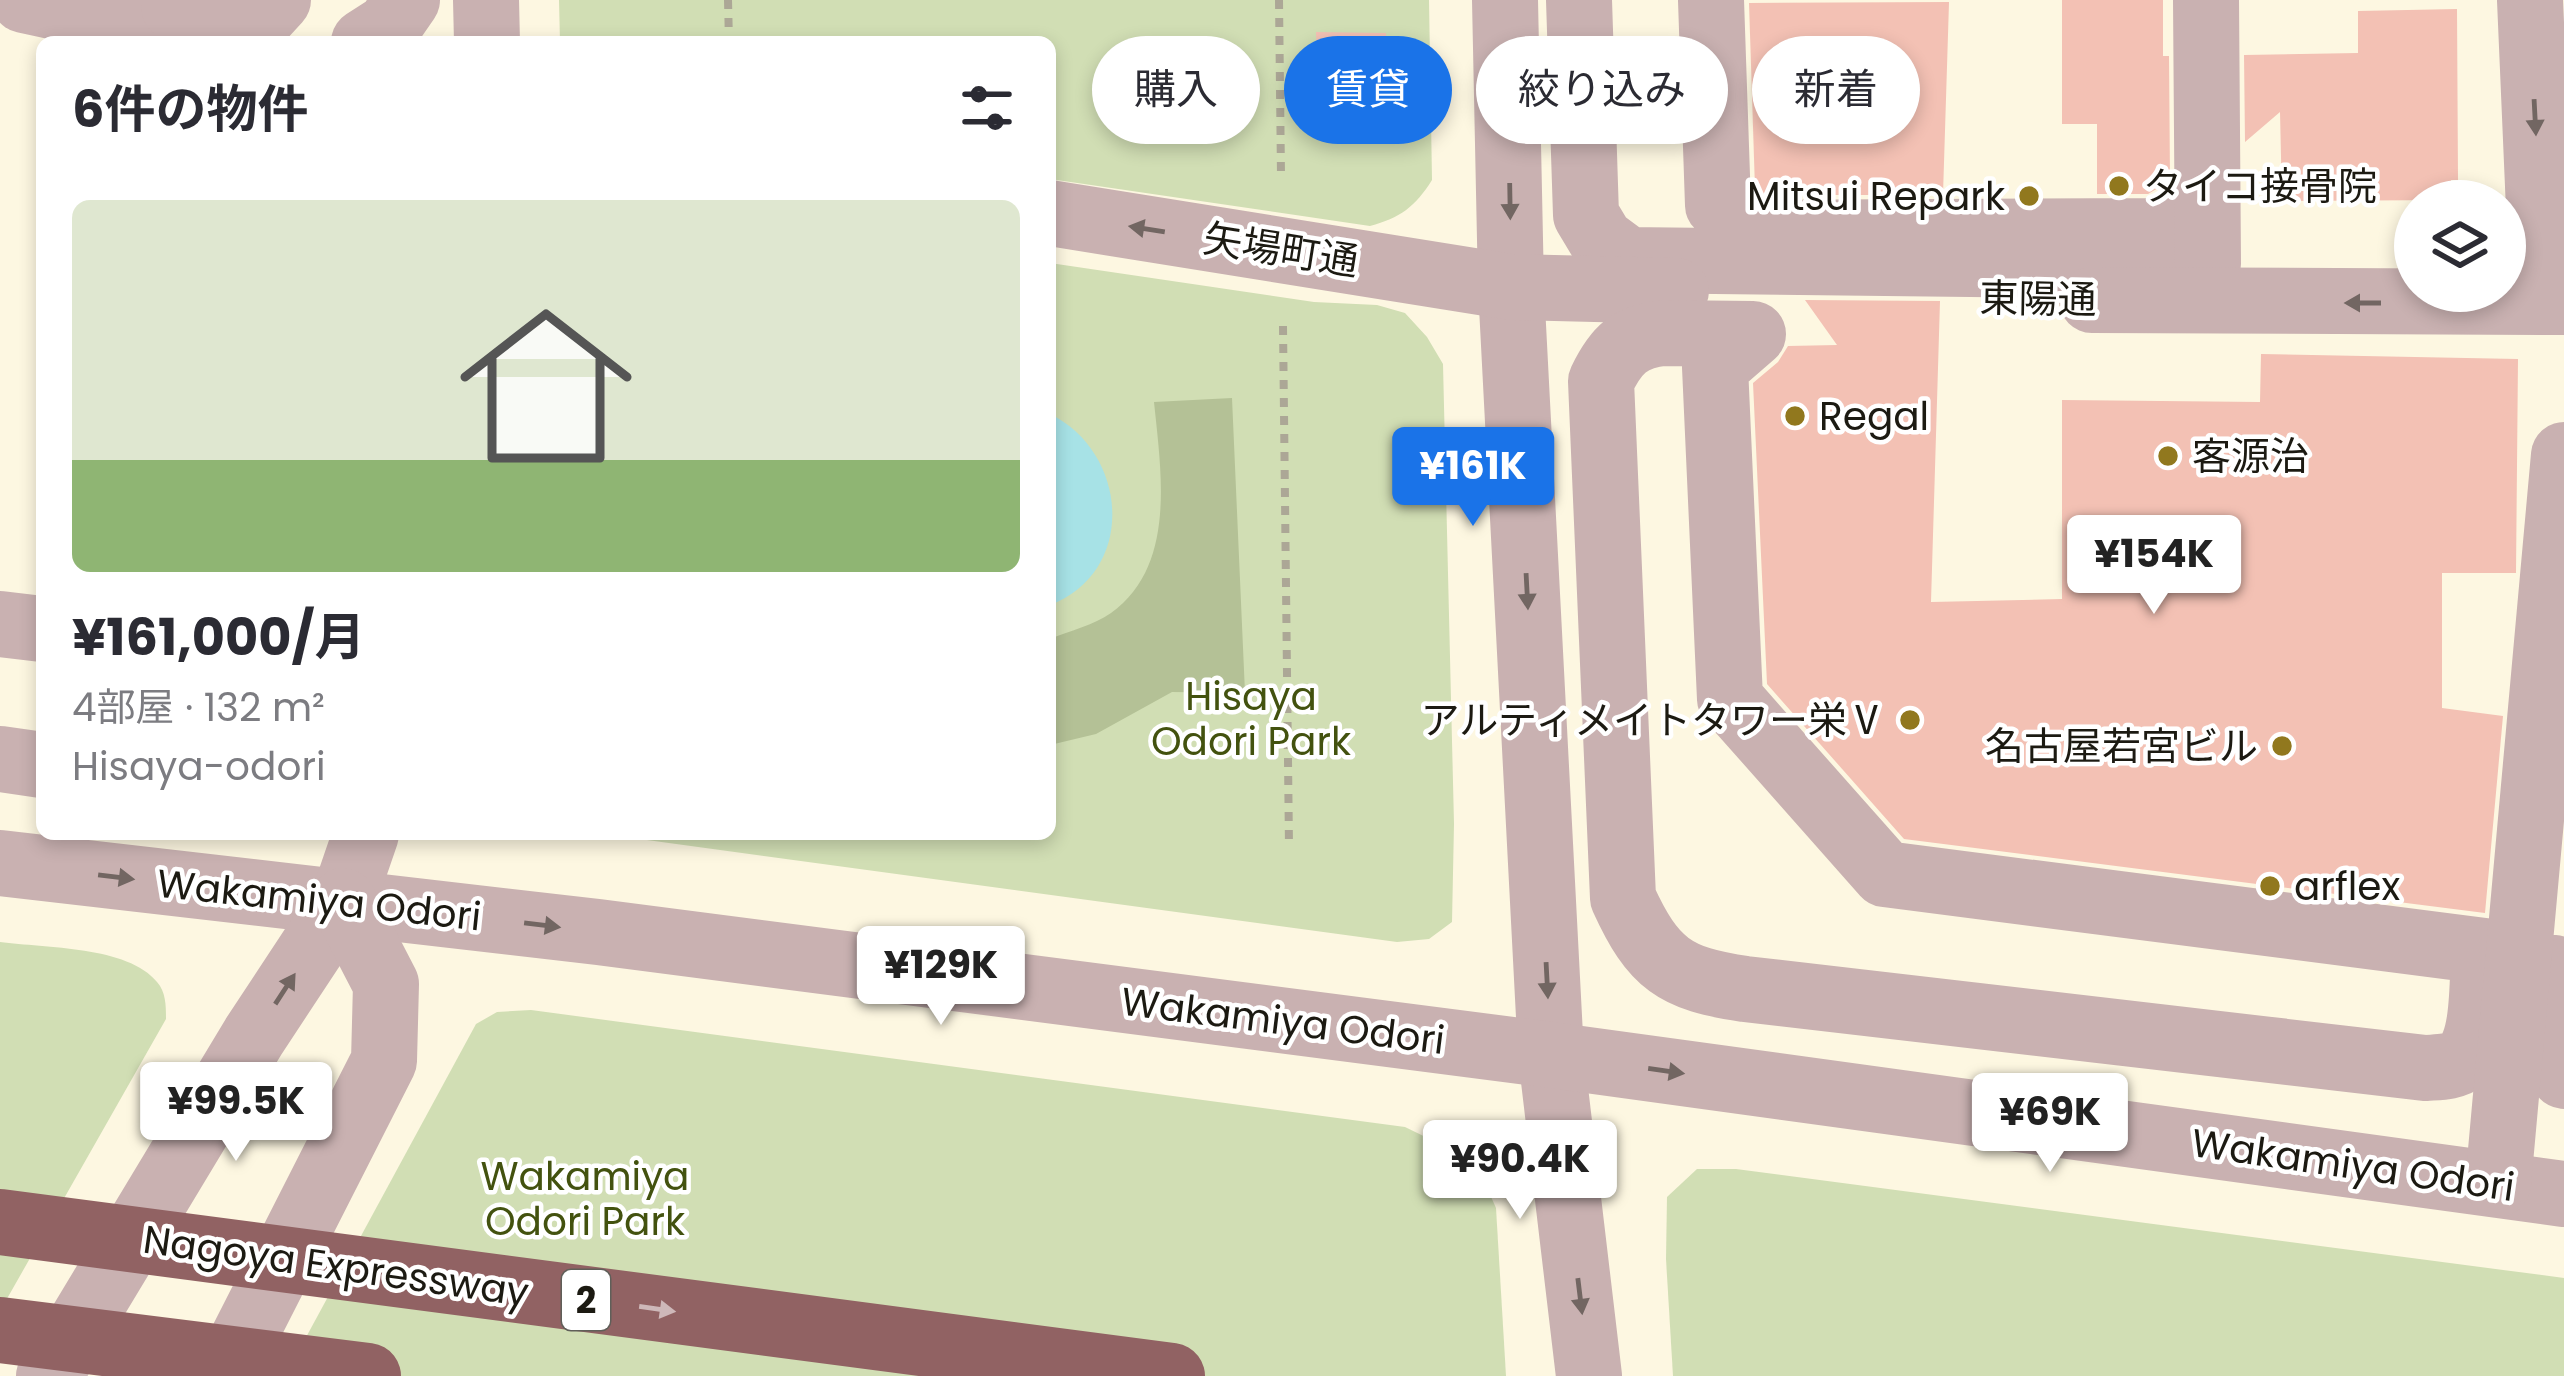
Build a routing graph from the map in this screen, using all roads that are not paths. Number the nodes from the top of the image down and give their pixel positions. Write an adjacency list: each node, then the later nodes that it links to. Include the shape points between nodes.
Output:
1 (23, 0): 13 (street)
2 (144, 0): 3 (street, via 255,25)
3 (278, 0)
4 (407, 0): 14 (street)
5 (486, 0): 15 (street)
6 (1505, 0): 17 (street, one-way to 17)
7 (1579, 0): 8 (street, via 1586,215 1601,241 1628,260 2148,266 2178,245 2183,215 2158,231 1746,233 1718,206)
8 (1711, 0)
9 (2206, 0): 19 (street)
10 (2530, 0): 18 (street, one-way to 18)
11 (0, 20): 12 (street)
12 (77, 36)
13 (190, 36)
14 (373, 36)
15 (487, 36)
16 (1056, 214): 17 (street, 矢場町通, one-way to 16)
17 (1511, 287): 19 (street, 東陽通); 30 (street, one-way to 30)
18 (2554, 302): 19 (street, 東陽通, one-way to 19)
19 (2208, 304)
20 (1753, 334): 20 (street, via 1640,336 1622,346 1601,381 1623,898 1661,957 1681,975 1745,989 2425,1068 2464,1059 2478,1031 2485,951 1885,874 1730,699 1715,367)
21 (2564, 455): 32 (street)
22 (0, 624): 23 (street)
23 (36, 628)
24 (0, 759): 25 (street)
25 (36, 764)
26 (364, 840): 28 (street)
27 (0, 863): 28 (street, Wakamiya Odori, one-way to 28)
28 (343, 901): 30 (street, Wakamiya Odori, one-way to 30); 36 (street, one-way to 28); 37 (street, via 386,984 384,1061)
29 (2564, 965): 31 (street, via 2555,964 2550,1030)
30 (1551, 1055): 32 (street, Wakamiya Odori, one-way to 32); 40 (street, one-way to 40)
31 (2564, 1076)
32 (2498, 1184): 33 (street, Wakamiya Odori)
33 (2564, 1193)
34 (0, 1222): 39 (highway, Nagoya Expressway / 2, one-way to 39, bridge)
35 (0, 1330): 38 (highway, bridge)
36 (49, 1376)
37 (224, 1376)
38 (368, 1376)
39 (1172, 1376)
40 (1589, 1376)

